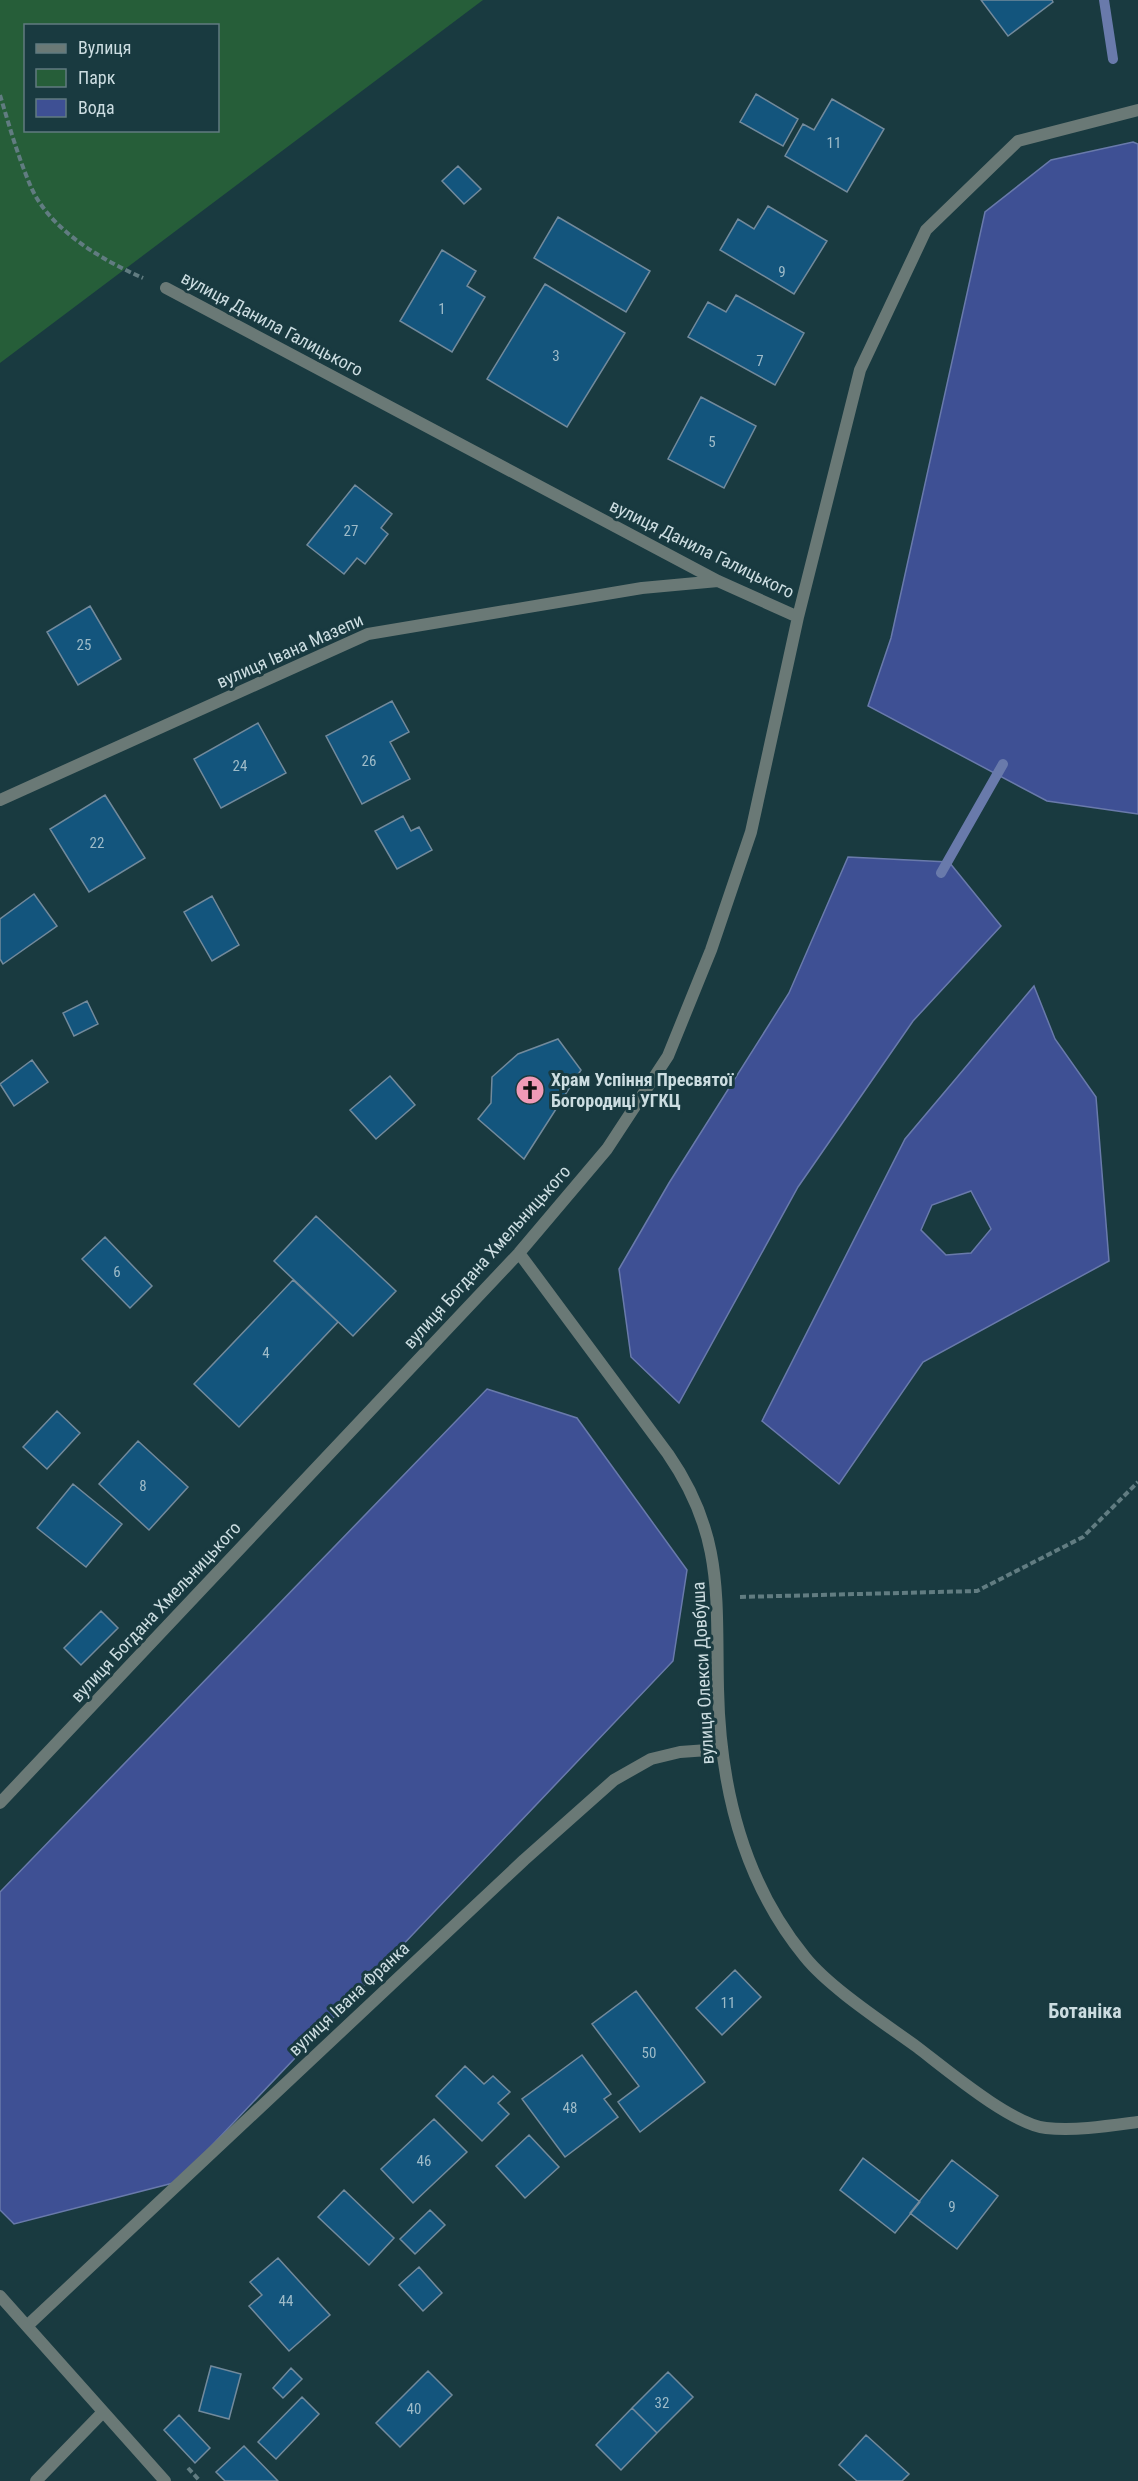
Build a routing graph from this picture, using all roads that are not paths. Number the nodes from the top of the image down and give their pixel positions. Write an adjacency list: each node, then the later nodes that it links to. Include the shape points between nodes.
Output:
1 (1138, 110): 4 (street, вулиця Данила Галицького, via 1018,141 927,230 860,370)
2 (166, 288): 3 (street, вулиця Данила Галицького)
3 (718, 581): 4 (street, вулиця Данила Галицького); 5 (street, вулиця Івана Мазепи, via 642,588 368,634)
4 (798, 617): 6 (street, вулиця Богдана Хмельницького, via 751,832 711,950 668,1056 607,1149)
5 (0, 800)
6 (519, 1253): 7 (street, вулиця Олекси Довбуша, via 686,1480 700,1514 713,1555 718,1598); 8 (street, вулиця Богдана Хмельницького)
7 (722, 1749): 9 (street, вулиця Олекси Довбуша, via 733,1812 748,1864 772,1912 806,1959 854,2001 1006,2112 1043,2128); 11 (street, вулиця Івана Франка, via 651,1759 614,1780)
8 (0, 1803)
9 (1138, 2122)
10 (0, 2296): 11 (street)
11 (27, 2326): 12 (street)
12 (103, 2412): 13 (street); 14 (street)
13 (36, 2481)
14 (165, 2481)

